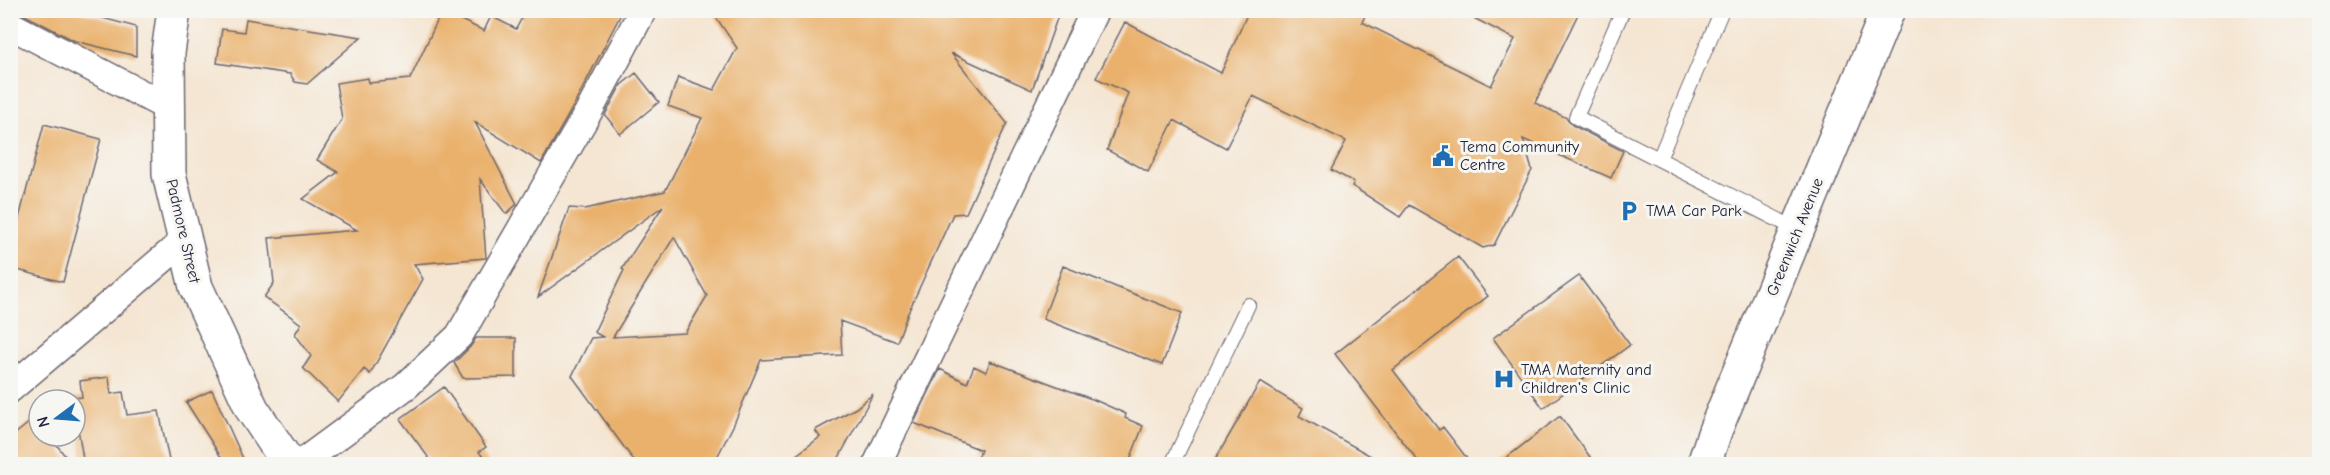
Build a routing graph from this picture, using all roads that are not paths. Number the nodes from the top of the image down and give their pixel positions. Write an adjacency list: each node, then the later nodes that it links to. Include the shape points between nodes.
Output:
1 (174, 10): 8 (street, Padmore Street, via 168,53)
2 (643, 10): 15 (street, via 459,336 406,386)
3 (1095, 10): 16 (street)
4 (1623, 10): 9 (lane, via 1576,117)
5 (1722, 10): 9 (lane)
6 (1888, 10): 10 (street, Greenwich Avenue)
7 (10, 26): 8 (street)
8 (169, 108): 11 (street, Padmore Street, via 169,174)
9 (1659, 159): 10 (lane)
10 (1798, 230): 18 (street, Greenwich Avenue)
11 (185, 240): 13 (street); 14 (street, Padmore Street, via 196,287 252,410)
12 (1248, 305): 17 (lane)
13 (10, 389)
14 (289, 465)
15 (300, 465)
16 (877, 465)
17 (1172, 465)
18 (1704, 465)

